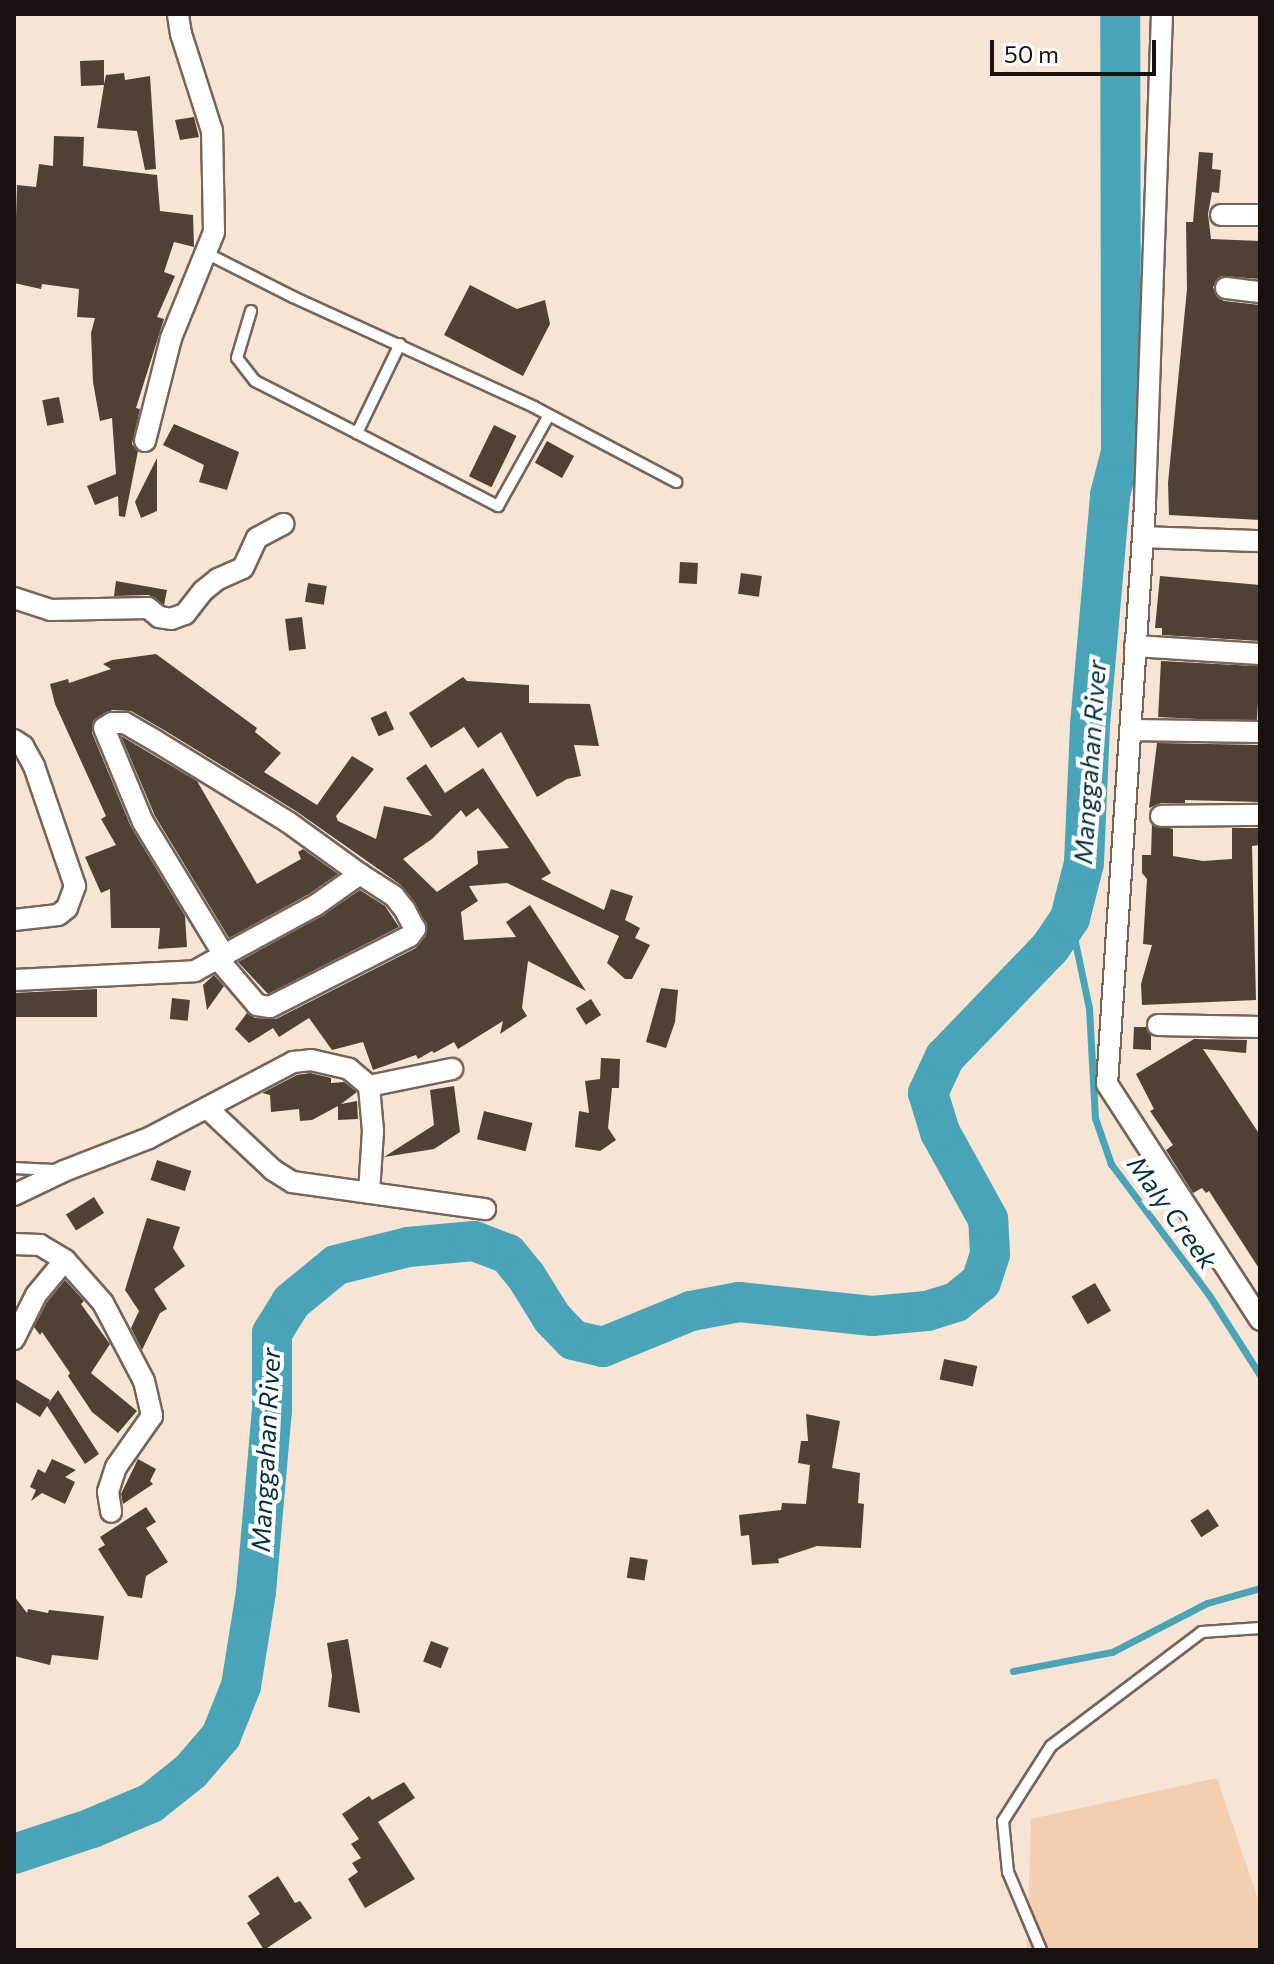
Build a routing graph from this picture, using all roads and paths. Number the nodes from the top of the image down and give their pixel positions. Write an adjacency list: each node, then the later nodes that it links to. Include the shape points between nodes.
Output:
1 (178, 14): 5 (street, via 212,131 214,232)
2 (1162, 14): 15 (street)
3 (1221, 215): 4 (street)
4 (1260, 215)
5 (206, 253): 9 (lane); 12 (street, via 171,338)
6 (1226, 288): 7 (street)
7 (1260, 292)
8 (251, 311): 11 (lane, via 237,358 255,381)
9 (400, 344): 10 (lane); 11 (lane)
10 (549, 415): 11 (lane, via 498,506); 13 (lane)
11 (357, 433)
12 (145, 441)
13 (676, 482)
14 (283, 524): 17 (street, via 257,538 243,568 218,579 185,614 171,619 148,608 50,610)
15 (1143, 537): 16 (street); 18 (street)
16 (1260, 541)
17 (14, 598)
18 (1135, 646): 19 (street); 20 (street)
19 (1260, 654)
20 (1131, 730): 21 (street); 41 (street, via 1107,1084)
21 (1260, 732)
22 (18, 743): 26 (street, via 34,766 75,886 67,908 58,915)
23 (1260, 815): 24 (street)
24 (1161, 816)
25 (360, 874): 27 (street, via 316,905); 27 (street, via 394,896 415,929 410,936 270,1007 257,1005 223,965); 27 (street, via 288,822 156,741 125,723 112,723 104,728 143,822)
26 (14, 920)
27 (224, 955): 28 (street, via 195,971)
28 (14, 980)
29 (1158, 1025): 30 (street)
30 (1260, 1027)
31 (452, 1069): 32 (street)
32 (369, 1086): 33 (street, via 349,1069 311,1060 293,1062); 36 (street)
33 (207, 1108): 35 (street, via 149,1138); 36 (street, via 292,1182)
34 (14, 1168): 35 (lane)
35 (64, 1171): 37 (street)
36 (369, 1193): 38 (street)
37 (14, 1195)
38 (485, 1209)
39 (14, 1244): 40 (street, via 40,1245)
40 (65, 1260): 42 (street, via 36,1295); 43 (street, via 103,1303 144,1381 151,1407 147,1425 116,1467 108,1492)
41 (1260, 1320)
42 (14, 1339)
43 (111, 1512)
44 (1260, 1628): 45 (lane, via 1202,1632 1051,1746 1003,1821 1008,1872)
45 (1041, 1950)

